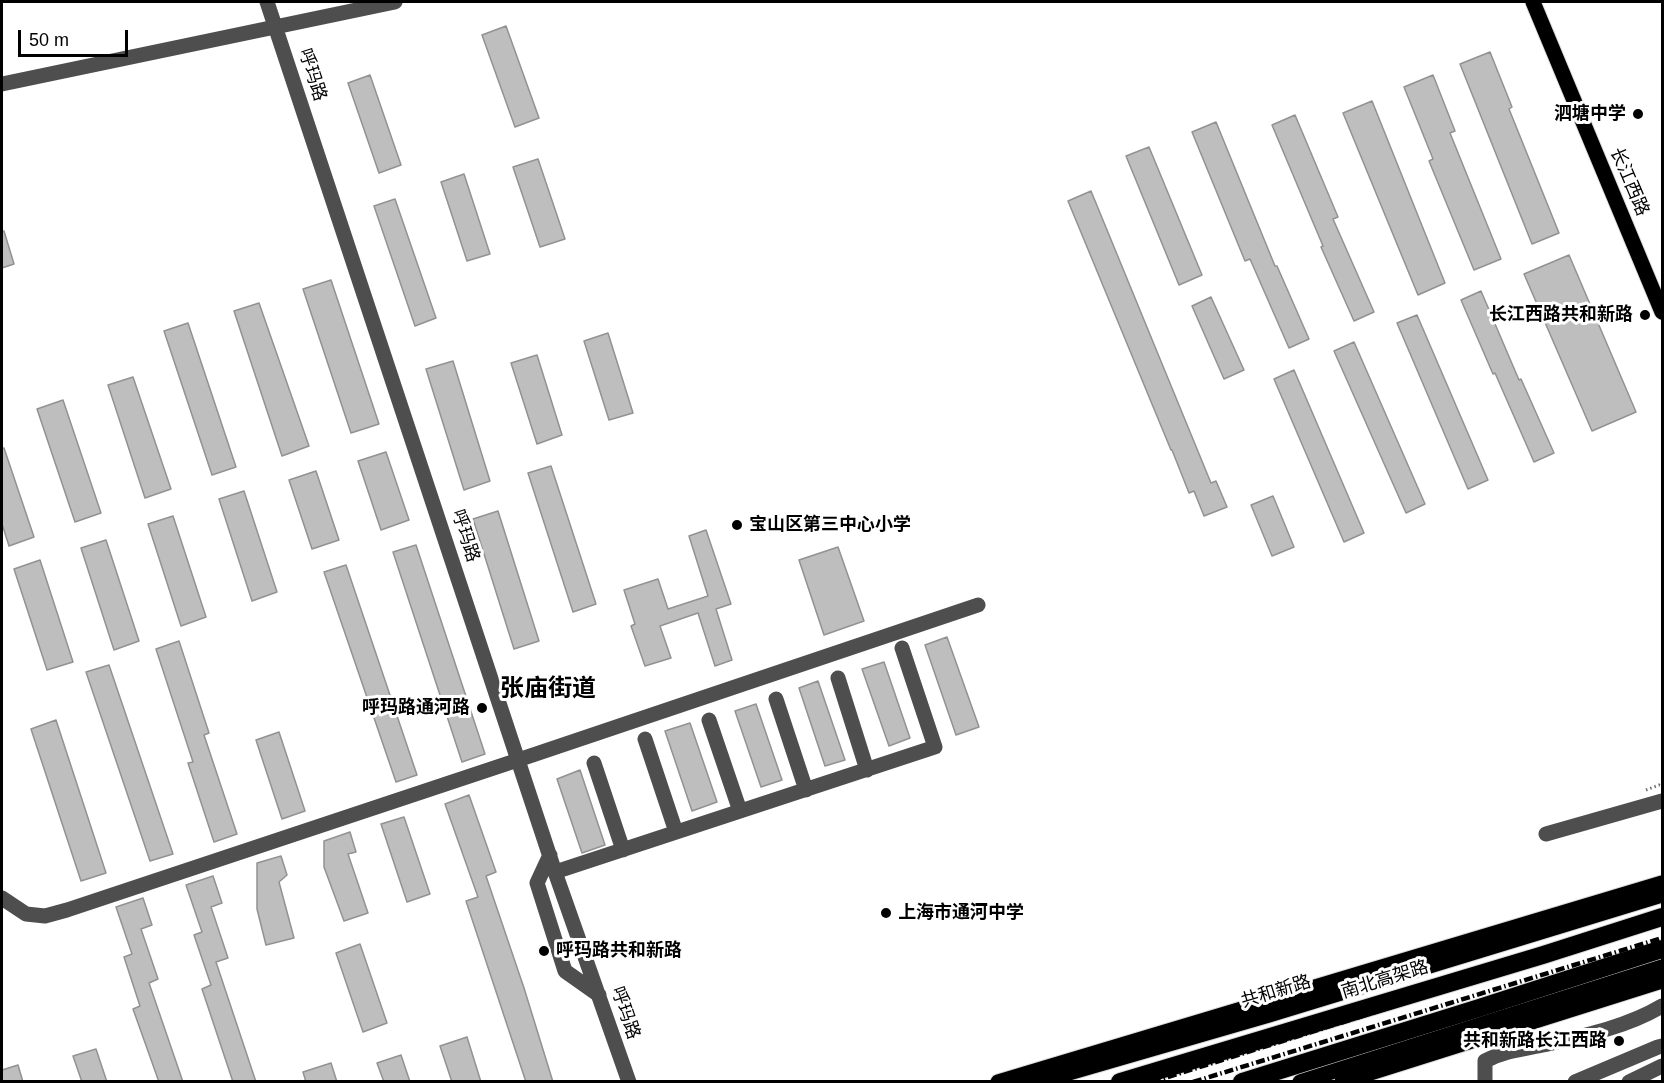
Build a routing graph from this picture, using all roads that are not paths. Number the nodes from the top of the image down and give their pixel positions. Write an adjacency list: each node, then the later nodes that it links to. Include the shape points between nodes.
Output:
1 (267, 2): 4 (street, 呼玛路)
2 (395, 2): 4 (street)
3 (1533, 2): 6 (main road, 长江西路)
4 (276, 27): 5 (street); 13 (street, 呼玛路)
5 (2, 84)
6 (1662, 312)
7 (978, 605): 13 (street)
8 (902, 648): 15 (street, via 935,747)
9 (838, 678): 15 (street)
10 (776, 699): 16 (street)
11 (709, 720): 18 (street)
12 (645, 739): 19 (street)
13 (518, 760): 22 (street, 呼玛路); 26 (street, via 45,916 26,914)
14 (594, 763): 21 (street)
15 (867, 770): 16 (street)
16 (806, 790): 18 (street)
17 (1662, 801): 20 (street)
18 (740, 811): 19 (street)
19 (676, 832): 21 (street)
20 (1546, 834)
21 (623, 850): 23 (street)
22 (550, 855): 23 (street, 呼玛路); 31 (street, via 537,883 565,971)
23 (555, 872): 31 (street, 呼玛路)
24 (1662, 883): 36 (main road)
25 (1662, 896): 37 (main road, 共和新路)
26 (2, 898)
27 (1662, 917): 38 (highway, 南北高架路)
28 (1662, 949): 39 (highway)
29 (1662, 967): 40 (main road)
30 (1661, 987): 41 (main road)
31 (598, 995): 35 (street, 呼玛路)
32 (1662, 1006): 42 (street, via 1619,1025 1499,1053 1485,1060)
33 (1662, 1046): 43 (street)
34 (1662, 1066): 44 (street)
35 (628, 1082)
36 (998, 1082)
37 (1038, 1082)
38 (1120, 1082)
39 (1242, 1082)
40 (1300, 1082)
41 (1342, 1082)
42 (1485, 1082)
43 (1575, 1082)
44 (1629, 1082)

